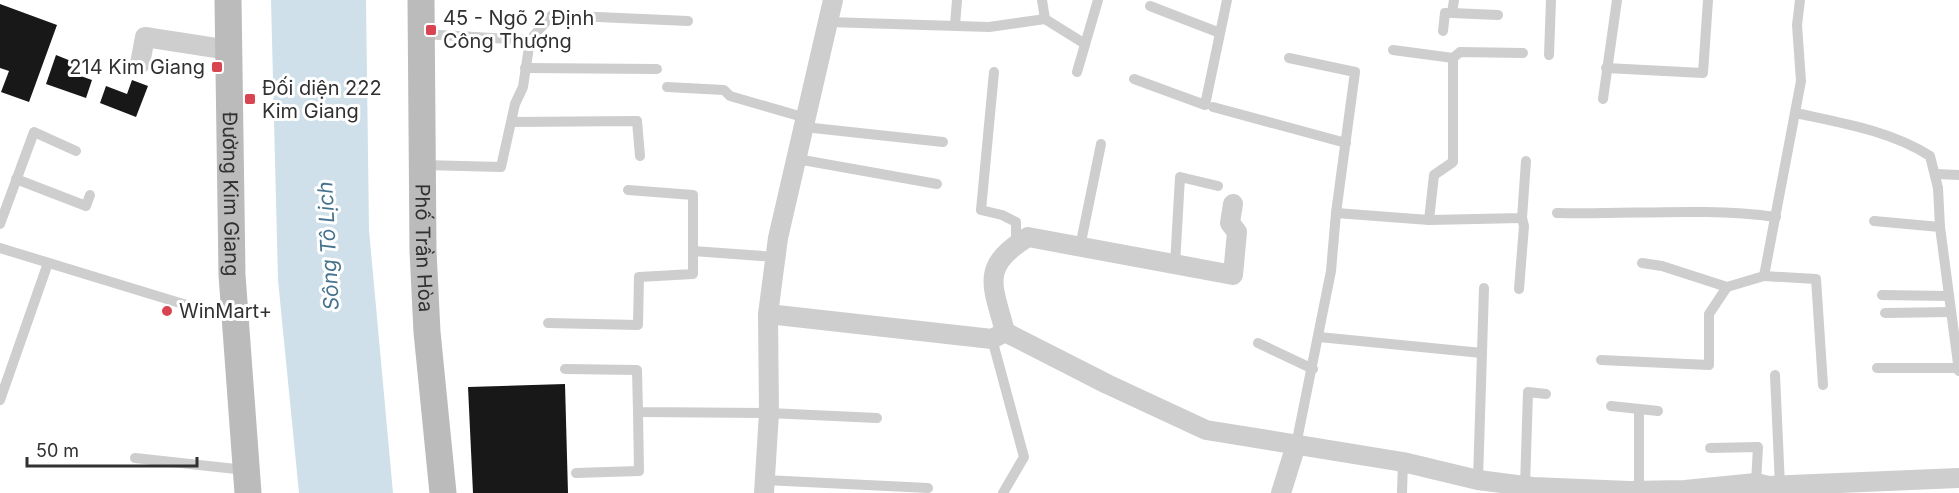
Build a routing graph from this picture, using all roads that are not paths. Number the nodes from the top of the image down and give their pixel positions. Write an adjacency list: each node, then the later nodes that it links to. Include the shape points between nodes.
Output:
1 (228, 0): 25 (main road, Đường Kim Giang)
2 (421, 0): 22 (main road, Phố Trần Hòa)
3 (833, 0): 18 (street)
4 (957, 0): 19 (lane)
5 (1042, 0): 16 (lane)
6 (1098, 0): 24 (lane)
7 (1227, 0): 21 (lane)
8 (1454, 0): 14 (lane)
9 (1551, 0): 28 (lane)
10 (1617, 0): 33 (lane)
11 (1708, 0): 33 (lane, via 1702,73)
12 (1800, 0): 41 (lane, via 1797,25 1801,81)
13 (1150, 6): 21 (lane)
14 (1452, 13): 15 (lane); 20 (lane, via 1445,13)
15 (1498, 15)
16 (1045, 19): 19 (lane, via 989,27); 24 (lane)
17 (688, 21): 23 (lane, via 552,15)
18 (828, 22): 19 (lane); 43 (street)
19 (955, 25)
20 (1443, 31)
21 (1220, 33): 37 (lane, via 1205,105)
22 (421, 34): 23 (lane); 51 (main road, Phố Trần Hòa)
23 (530, 40): 32 (lane)
24 (1085, 44): 36 (lane)
25 (229, 50): 31 (street, via 145,38); 85 (main road, Đường Kim Giang)
26 (1393, 50): 30 (lane)
27 (1523, 53): 30 (lane, via 1461,52)
28 (1549, 55)
29 (1289, 58): 45 (lane, via 1355,72)
30 (1453, 58): 64 (lane, via 1453,162 1434,175)
31 (140, 64)
32 (525, 68): 34 (lane); 42 (lane)
33 (1606, 68): 39 (lane)
34 (657, 69)
35 (994, 72): 68 (lane, via 981,210 1017,222)
36 (1077, 72)
37 (1134, 79)
38 (667, 87): 43 (lane, via 723,90 730,96)
39 (1603, 99)
40 (1213, 107): 45 (lane)
41 (1796, 113): 52 (lane, via 1912,144 1930,156); 62 (lane)
42 (512, 122): 48 (lane, via 637,121); 51 (lane, via 501,167)
43 (805, 122): 44 (lane); 49 (street)
44 (943, 142)
45 (1346, 143): 60 (lane)
46 (1101, 144): 69 (lane)
47 (76, 151): 54 (lane, via 34,132)
48 (640, 156)
49 (797, 159): 55 (lane); 72 (street)
50 (1526, 161): 63 (lane)
51 (423, 165): 123 (main road, Phố Trần Hòa, via 427,332)
52 (1936, 174): 53 (lane); 67 (lane)
53 (1959, 176)
54 (16, 179): 58 (lane, via 86,206); 66 (lane)
55 (937, 184)
56 (1218, 186): 75 (lane, via 1180,177)
57 (628, 190): 71 (lane, via 693,195)
58 (90, 195)
59 (1233, 204): 75 (street, via 1230,223 1237,232 1233,275)
60 (1336, 213): 64 (lane); 89 (lane, via 1332,271)
61 (1557, 213): 62 (lane, via 1743,212)
62 (1776, 217): 76 (lane)
63 (1522, 218): 64 (lane); 79 (lane)
64 (1430, 220)
65 (1874, 221): 67 (lane)
66 (0, 224)
67 (1940, 227): 81 (lane)
68 (1016, 244): 69 (street, via 1028,237); 87 (street, via 994,269 992,283)
69 (1080, 247): 75 (street)
70 (0, 248): 73 (lane)
71 (693, 251): 72 (lane); 86 (lane, via 693,274 639,277 638,325)
72 (776, 257): 84 (street)
73 (48, 263): 85 (lane); 100 (lane)
74 (1642, 263): 77 (lane)
75 (1174, 265)
76 (1764, 276): 77 (lane); 98 (lane, via 1816,279)
77 (1727, 286): 92 (lane, via 1709,314 1709,365)
78 (1484, 288): 91 (lane)
79 (1519, 289)
80 (1882, 295): 81 (lane)
81 (1949, 296): 82 (lane)
82 (1951, 312): 83 (lane); 88 (lane)
83 (1885, 313)
84 (768, 314): 87 (street); 105 (street)
85 (234, 317): 114 (main road, Đường Kim Giang)
86 (548, 323)
87 (999, 336): 107 (street, via 1206,430); 120 (lane, via 1024,457)
88 (1957, 336): 96 (lane)
89 (1319, 337): 91 (lane); 95 (lane)
90 (1258, 343): 95 (lane)
91 (1482, 353): 113 (lane)
92 (1601, 360)
93 (1877, 368): 96 (lane)
94 (565, 369): 104 (lane, via 637,370)
95 (1313, 369): 107 (lane)
96 (1959, 369)
97 (1775, 375): 117 (lane)
98 (1823, 385)
99 (1546, 394): 119 (lane, via 1528,392)
100 (0, 400)
101 (1611, 406): 102 (lane)
102 (1639, 410): 103 (lane); 121 (lane)
103 (1658, 411)
104 (638, 412): 105 (lane); 111 (lane, via 639,471)
105 (769, 413): 106 (lane); 116 (street)
106 (877, 418)
107 (1296, 445): 110 (street); 124 (street)
108 (1710, 448): 115 (lane, via 1758,447)
109 (135, 458): 114 (lane)
110 (1403, 462): 113 (street); 125 (lane)
111 (576, 473)
112 (1959, 478): 117 (street)
113 (1478, 480): 119 (street)
114 (247, 482)
115 (1756, 483): 117 (street); 122 (street)
116 (765, 486): 118 (lane)
117 (1780, 486)
118 (928, 488)
119 (1530, 489): 121 (street)
120 (1008, 491)
121 (1639, 491): 122 (street)
122 (1685, 492)
123 (443, 493)
124 (1281, 493)
125 (1402, 493)

